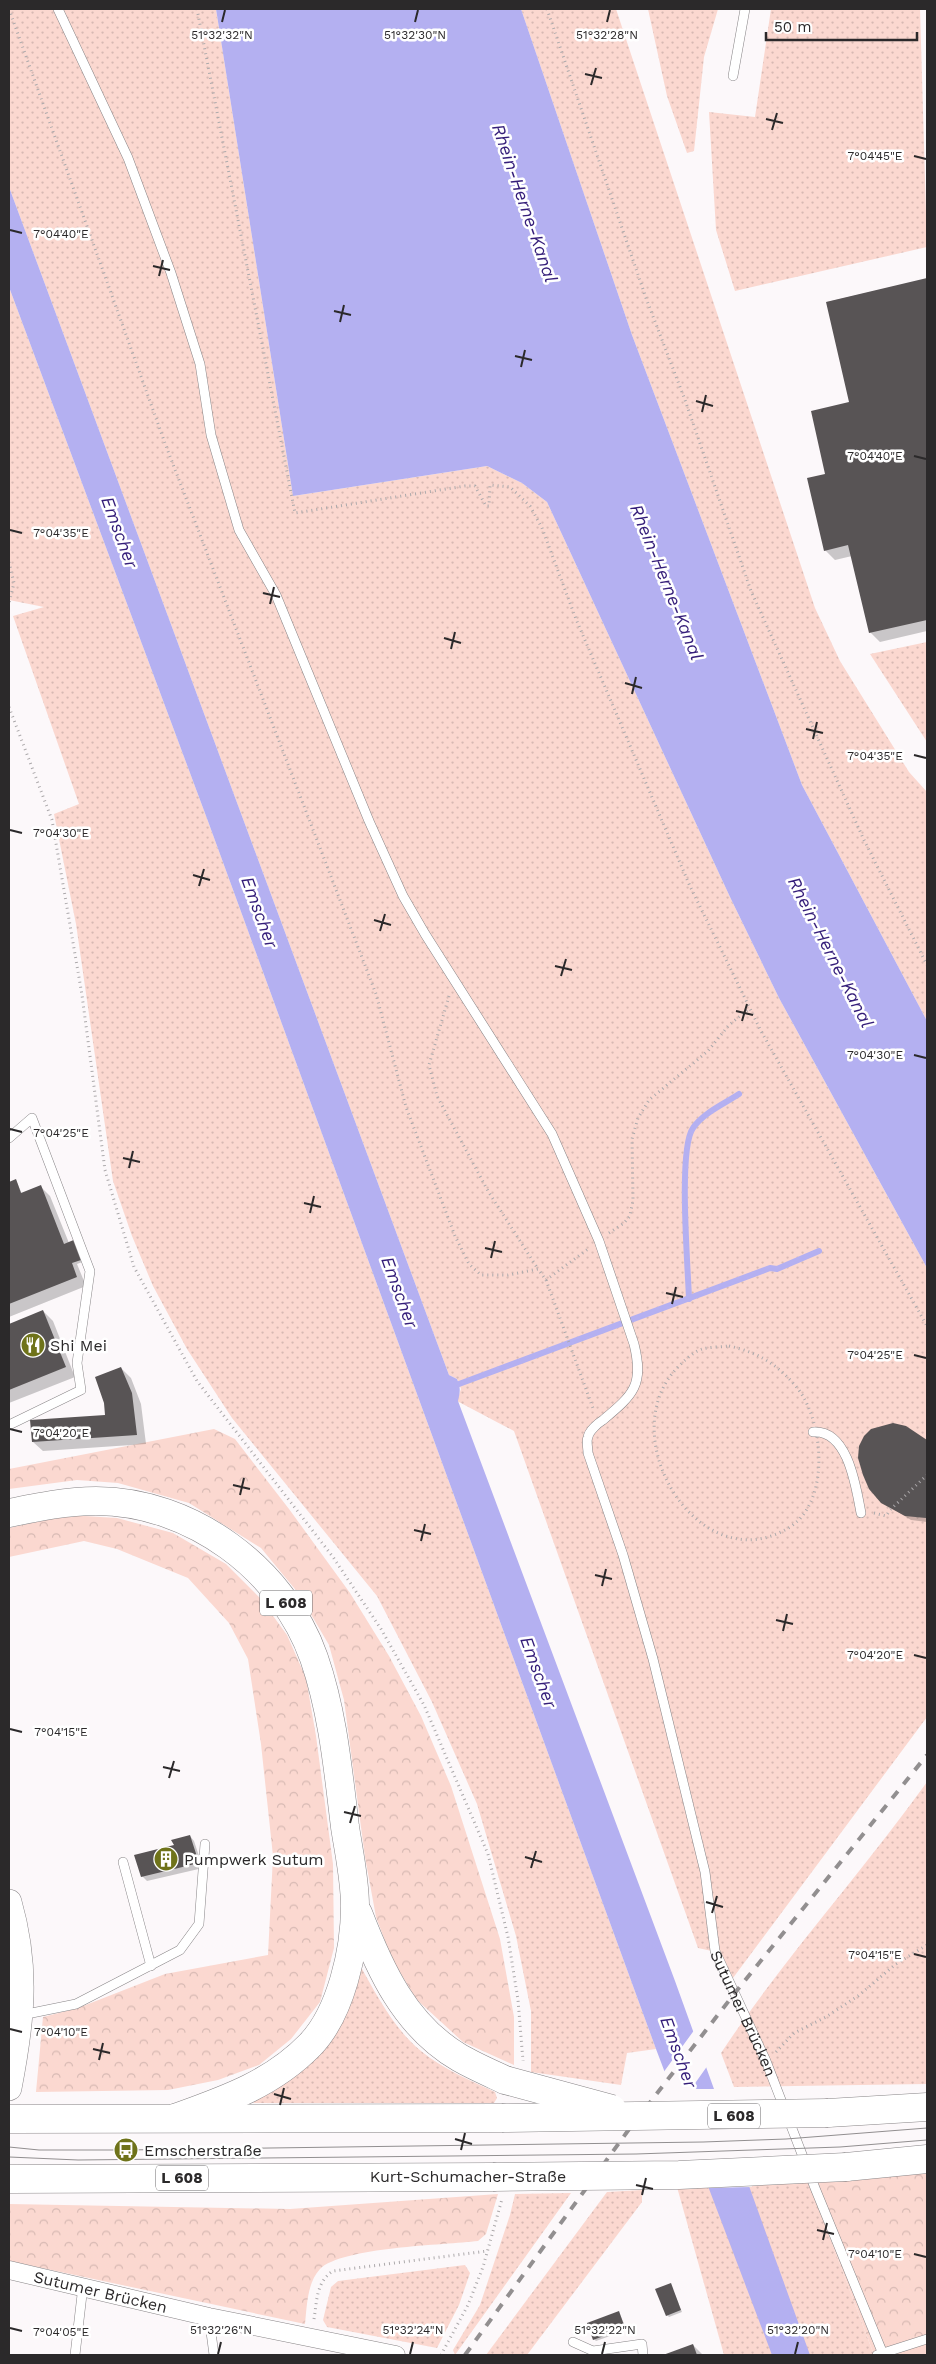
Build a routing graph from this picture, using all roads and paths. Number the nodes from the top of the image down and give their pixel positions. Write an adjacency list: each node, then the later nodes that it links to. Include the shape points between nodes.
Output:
1 (9, 9): 15 (path, via 166,446 376,994 406,1107 455,1236 469,1264 481,1275 508,1275)
2 (58, 9): 11 (lane, via 128,158 171,273 200,364 211,435 239,530 276,594 403,896)
3 (197, 9): 12 (path, via 295,513 465,486 475,486 489,506 490,485 510,487 530,506 542,528 576,620 689,884)
4 (547, 9): 10 (path, via 646,298 752,591 864,840)
5 (745, 9): 6 (lane)
6 (733, 76)
7 (9, 562): 8 (path, via 14,583)
8 (9, 603)
9 (9, 707): 35 (path, via 52,820 82,995 104,1170 134,1266 197,1380 333,1557 381,1629 424,1705 488,1854 508,1937 518,2000)
10 (927, 965)
11 (454, 980): 14 (lane, via 552,1134); 15 (path, via 429,1065 432,1081 488,1191)
12 (750, 1008): 14 (path, via 729,1025 708,1050 649,1100 638,1118 632,1139 633,1200 630,1216); 17 (path)
13 (9, 1138): 20 (lane, via 32,1118 90,1271 77,1363 82,1390)
14 (599, 1240): 16 (path); 19 (lane, via 634,1344 638,1376 629,1398)
15 (538, 1268): 16 (path)
16 (546, 1280): 19 (path)
17 (927, 1326)
18 (812, 1417): 22 (path, via 795,1384 775,1365 751,1351 729,1346 702,1349 670,1375 658,1399 654,1422 656,1452 667,1482 686,1509 716,1532 748,1541 780,1533 803,1515 816,1484 820,1464)
19 (598, 1423): 34 (lane, Sutumer Brücken, via 588,1436 588,1453 653,1659 705,1872 715,1951)
20 (9, 1425)
21 (813, 1432): 26 (lane, via 824,1432 843,1450 856,1486)
22 (818, 1447)
23 (927, 1475): 24 (path)
24 (890, 1510)
25 (9, 1513): 30 (main road, L 608, via 65,1502 98,1500 130,1504 187,1521 241,1554 265,1577 302,1629 325,1692)
26 (861, 1513)
27 (205, 1844): 32 (lane, via 198,1924 180,1950)
28 (123, 1862): 32 (lane)
29 (9, 1902): 33 (street, via 22,1967)
30 (355, 1905): 35 (main road, L 608, via 392,1990 427,2035 459,2058); 40 (main road, L 608, via 352,1952 336,2006 310,2045 260,2084)
31 (927, 1945): 34 (path, via 896,1964 858,1996 794,2033)
32 (151, 1966): 33 (lane, via 76,2004)
33 (15, 2014): 36 (street)
34 (766, 2062): 51 (lane, Sutumer Brücken)
35 (514, 2073): 38 (main road, L 608, bridge)
36 (9, 2088)
37 (927, 2107): 38 (main road, L 608, bridge, via 828,2113)
38 (640, 2117): 40 (main road, L 608, bridge)
39 (19, 2118): 40 (main road, L 608)
40 (176, 2118)
41 (927, 2159): 43 (main road, Kurt-Schumacher-Straße / L 608, bridge, via 846,2167)
42 (9, 2179): 43 (main road, Kurt-Schumacher-Straße / L 608)
43 (498, 2185): 44 (path, via 500,2215)
44 (487, 2251): 48 (path, via 334,2271 320,2285); 55 (path, via 468,2305)
45 (9, 2270): 46 (street, Sutumer Brücken)
46 (83, 2286): 47 (street, Sutumer Brücken); 52 (lane)
47 (209, 2317): 48 (street, Sutumer Brücken); 53 (lane)
48 (311, 2337): 54 (street, Sutumer Brücken)
49 (927, 2339): 51 (lane, Sutumer Brücken)
50 (573, 2342): 56 (lane, via 593,2351 642,2344)
51 (880, 2354)
52 (74, 2355)
53 (214, 2355)
54 (396, 2355)
55 (441, 2355)
56 (643, 2355)

